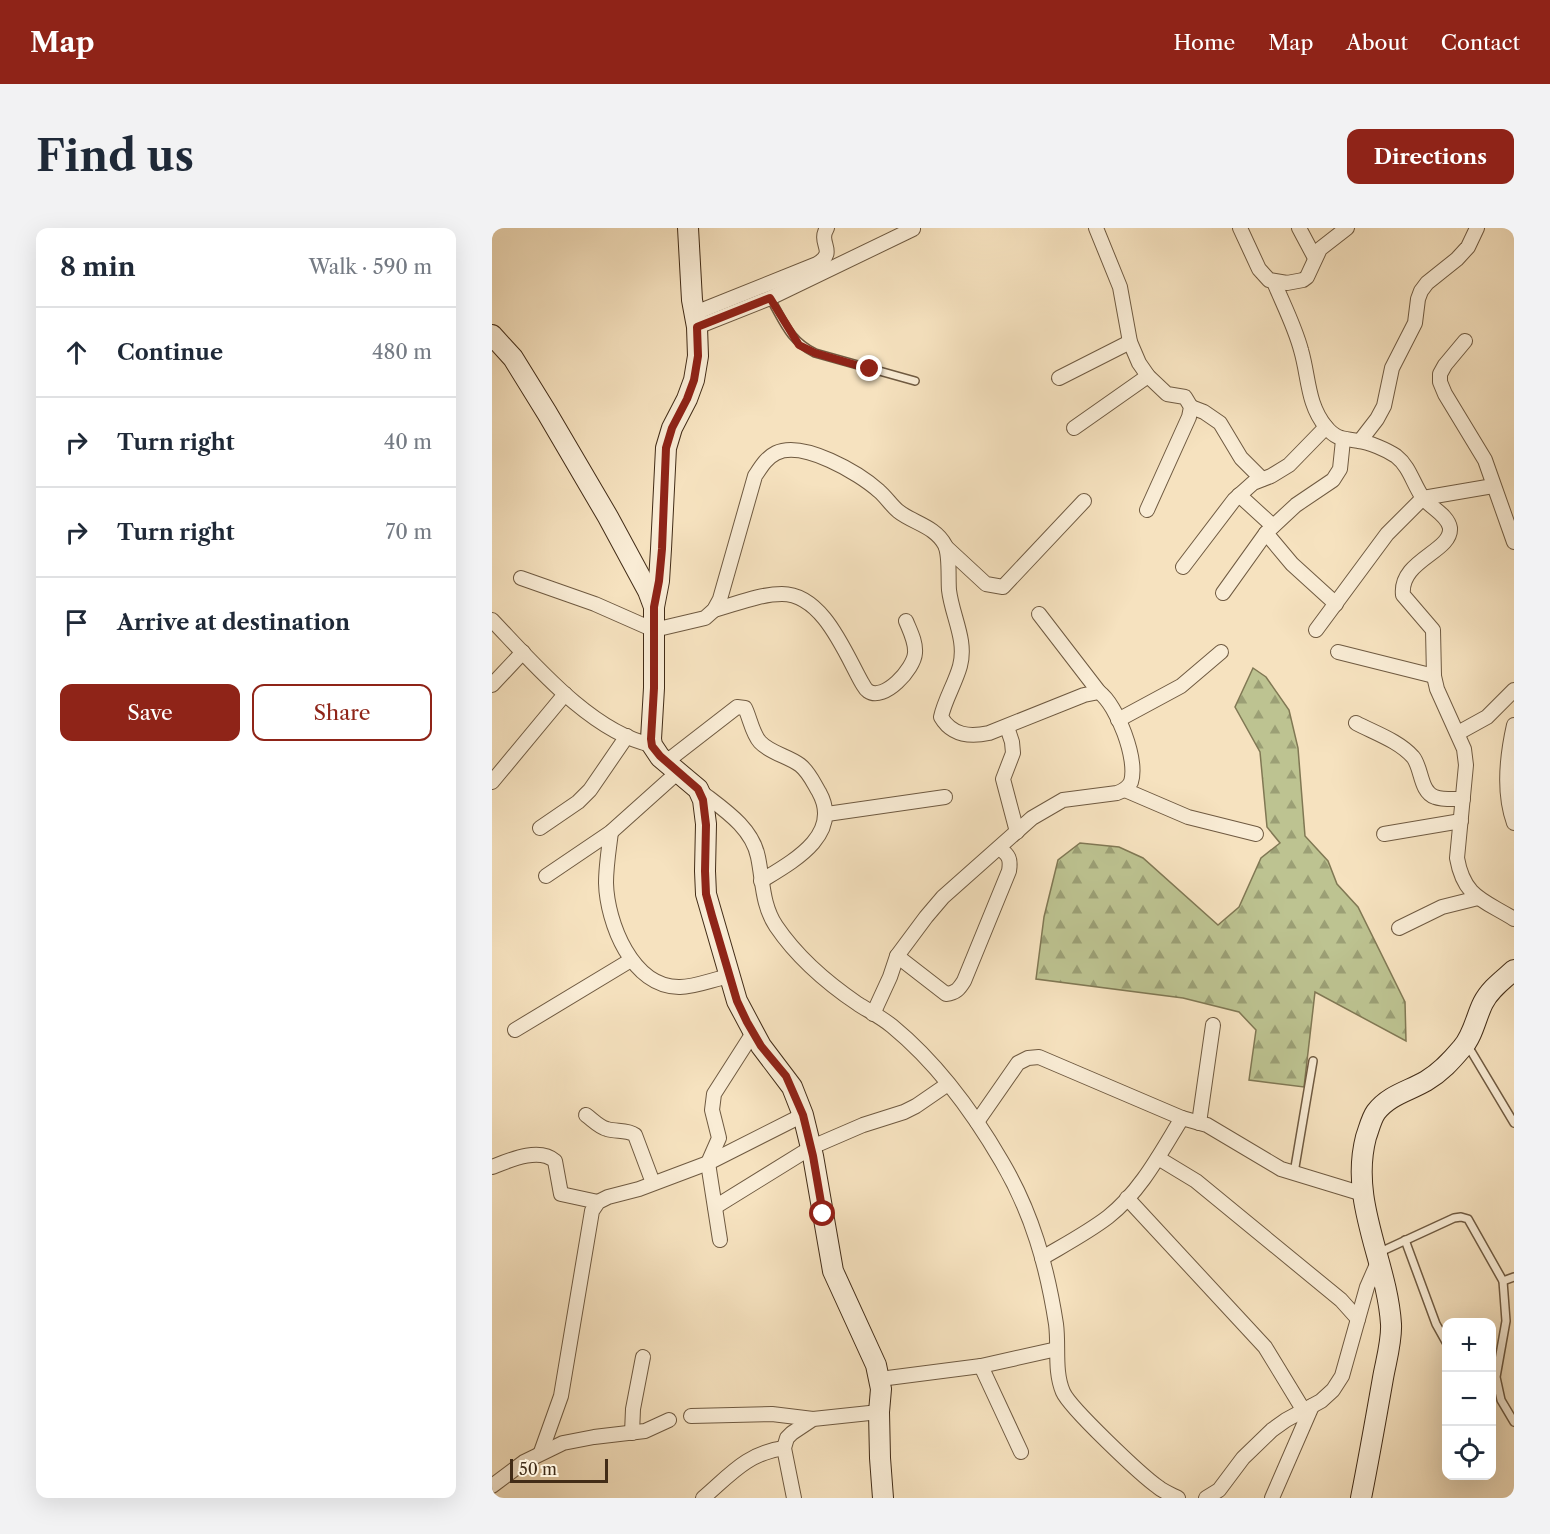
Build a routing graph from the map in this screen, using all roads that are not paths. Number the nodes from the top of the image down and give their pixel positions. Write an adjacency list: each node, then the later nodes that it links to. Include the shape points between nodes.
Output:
1 (687, 228): 12 (street)
2 (827, 228): 12 (street, via 826,259)
3 (1096, 228): 15 (street, via 1120,287)
4 (1240, 228): 10 (street, via 1258,269)
5 (1299, 228): 9 (street)
6 (1347, 228): 9 (street, via 1320,249)
7 (1477, 228): 23 (street, via 1468,247 1421,291 1415,323 1392,368 1384,406)
8 (913, 229): 11 (street)
9 (1315, 258): 10 (street, via 1303,280)
10 (1274, 282): 20 (street, via 1301,349 1312,403)
11 (770, 298): 12 (street); 18 (lane, via 792,336 806,348)
12 (696, 320): 37 (street, via 698,356 694,380 666,448 662,549)
13 (492, 335): 37 (street, via 513,358 547,413 608,517)
14 (1465, 341): 25 (street, via 1445,365 1440,382 1485,459)
15 (1130, 342): 16 (street); 17 (street)
16 (1148, 376): 19 (street, via 1167,394 1185,397); 21 (street)
17 (1059, 378)
18 (915, 381)
19 (1191, 407): 24 (street, via 1220,423 1241,458); 29 (street)
20 (1326, 427): 22 (street); 24 (street, via 1289,465)
21 (1074, 428)
22 (1343, 440): 23 (street); 30 (street, via 1340,469 1333,480)
23 (1360, 441): 27 (street, via 1402,461)
24 (1262, 479): 26 (street)
25 (1493, 486): 27 (street); 31 (street)
26 (1239, 495): 30 (street); 33 (street)
27 (1423, 498): 36 (street, via 1387,534); 47 (street, via 1445,519 1450,527 1448,537 1411,570 1402,588 1409,604 1433,630)
28 (1084, 501): 32 (street, via 1003,587 986,584)
29 (1147, 510)
30 (1269, 529): 35 (street); 36 (street, via 1297,568)
31 (1514, 542)
32 (946, 547): 38 (street, via 937,534 900,512 879,491 837,464 799,451 778,452 765,461 755,476); 55 (street, via 962,650 941,717 945,725 959,734 974,736)
33 (1183, 567)
34 (521, 578): 42 (street)
35 (1223, 593)
36 (1335, 604): 43 (street)
37 (654, 607): 42 (street)
38 (714, 610): 41 (street, via 771,595 794,595 807,601 828,623 862,683 874,693 897,683 913,663 913,640); 42 (street, via 705,618)
39 (1039, 614): 50 (street)
40 (492, 620): 44 (street)
41 (906, 621)
42 (654, 630): 58 (street)
43 (1316, 630)
44 (523, 652): 48 (street); 51 (street)
45 (1221, 652): 52 (street, via 1181,686)
46 (1338, 652): 47 (street)
47 (1434, 676): 56 (street)
48 (492, 685)
49 (1514, 690): 56 (street, via 1487,717)
50 (1099, 692): 52 (street); 55 (street)
51 (565, 694): 57 (street); 60 (street)
52 (1118, 720): 62 (street, via 1128,743 1132,770)
53 (1356, 723): 64 (street, via 1413,758 1427,792 1434,797)
54 (1514, 726): 67 (street, via 1508,796)
55 (1007, 727): 70 (street, via 1013,753 1004,779)
56 (1458, 733): 64 (street, via 1466,765)
57 (627, 736): 58 (street); 68 (street, via 590,790)
58 (652, 746): 59 (street)
59 (672, 767): 61 (street); 65 (street, via 737,707 745,708 760,741 807,771); 69 (street)
60 (492, 782)
61 (698, 789): 75 (street, via 729,814 753,842); 82 (street, via 706,825 706,894)
62 (1125, 790): 70 (street, via 1063,800); 71 (street, via 1188,817)
63 (945, 796): 65 (street)
64 (1463, 799): 66 (street)
65 (826, 814): 75 (street, via 817,838 803,854)
66 (1461, 821): 72 (street); 76 (street, via 1457,858)
67 (1514, 823)
68 (540, 828)
69 (611, 832): 74 (street); 80 (street, via 608,897)
70 (1017, 832): 73 (street)
71 (1256, 834)
72 (1384, 834)
73 (999, 848): 79 (street, via 944,897); 79 (street, via 1009,855 1009,871 959,988 946,994)
74 (546, 876)
75 (761, 881): 83 (street, via 767,911 796,952 821,976)
76 (1473, 899): 77 (street); 78 (street, via 1430,912)
77 (1514, 919)
78 (1399, 928)
79 (897, 956): 83 (street)
80 (631, 960): 82 (street, via 647,977 663,985 680,987); 85 (street)
81 (1514, 970): 87 (street, via 1484,1000)
82 (730, 975): 86 (street, via 737,1001)
83 (873, 1014): 89 (street, via 919,1050)
84 (1213, 1025): 94 (street)
85 (515, 1030)
86 (753, 1033): 91 (street, via 786,1076); 98 (street, via 714,1094 712,1110 719,1138)
87 (1466, 1043): 95 (lane); 102 (street, via 1444,1068 1375,1112 1364,1148)
88 (1313, 1061): 100 (lane)
89 (948, 1084): 93 (street); 96 (street, via 910,1109)
90 (586, 1115): 101 (street, via 601,1127 635,1135)
91 (803, 1115): 96 (street); 98 (street)
92 (1182, 1118): 93 (street, via 1039,1057 1018,1063); 94 (street); 97 (street)
93 (977, 1122): 108 (street, via 1018,1189)
94 (1199, 1123): 100 (street, via 1225,1134 1268,1163)
95 (1514, 1123)
96 (812, 1147): 105 (street); 118 (street, via 833,1271)
97 (1158, 1158): 103 (street); 112 (street, via 1196,1181 1341,1300)
98 (708, 1163): 101 (street); 105 (street)
99 (492, 1167): 104 (street, via 544,1155 555,1161 561,1194)
100 (1294, 1173): 102 (street)
101 (653, 1183): 104 (street)
102 (1363, 1194): 109 (street)
103 (1127, 1198): 108 (street, via 1110,1216); 120 (street, via 1265,1347)
104 (598, 1202): 128 (street, via 592,1211 561,1396)
105 (715, 1207): 106 (street)
106 (720, 1240)
107 (1405, 1240): 109 (lane); 111 (lane, via 1461,1216 1468,1219); 113 (lane)
108 (1042, 1258): 114 (street)
109 (1376, 1258): 112 (street); 137 (street, via 1390,1307 1391,1328)
110 (1514, 1277): 111 (lane)
111 (1503, 1281): 117 (lane, via 1506,1321)
112 (1358, 1319): 120 (street, via 1342,1376 1333,1390)
113 (1442, 1335)
114 (1057, 1348): 116 (street); 134 (street, via 1059,1377 1067,1400 1142,1474)
115 (643, 1357): 126 (street)
116 (981, 1366): 118 (street); 129 (street)
117 (1495, 1372)
118 (880, 1380): 121 (street)
119 (1496, 1383): 125 (lane)
120 (1308, 1409): 135 (street, via 1265,1437 1219,1490); 136 (street)
121 (879, 1412): 123 (street); 133 (street)
122 (691, 1416): 123 (street, via 772,1414)
123 (813, 1419): 127 (street, via 792,1433)
124 (669, 1420): 126 (street)
125 (1514, 1422)
126 (632, 1433): 128 (street, via 579,1440)
127 (784, 1448): 131 (street, via 755,1455); 132 (street)
128 (541, 1452): 130 (street)
129 (1021, 1452)
130 (492, 1486)
131 (703, 1498)
132 (794, 1498)
133 (883, 1498)
134 (1178, 1498)
135 (1207, 1498)
136 (1272, 1498)
137 (1361, 1498)

